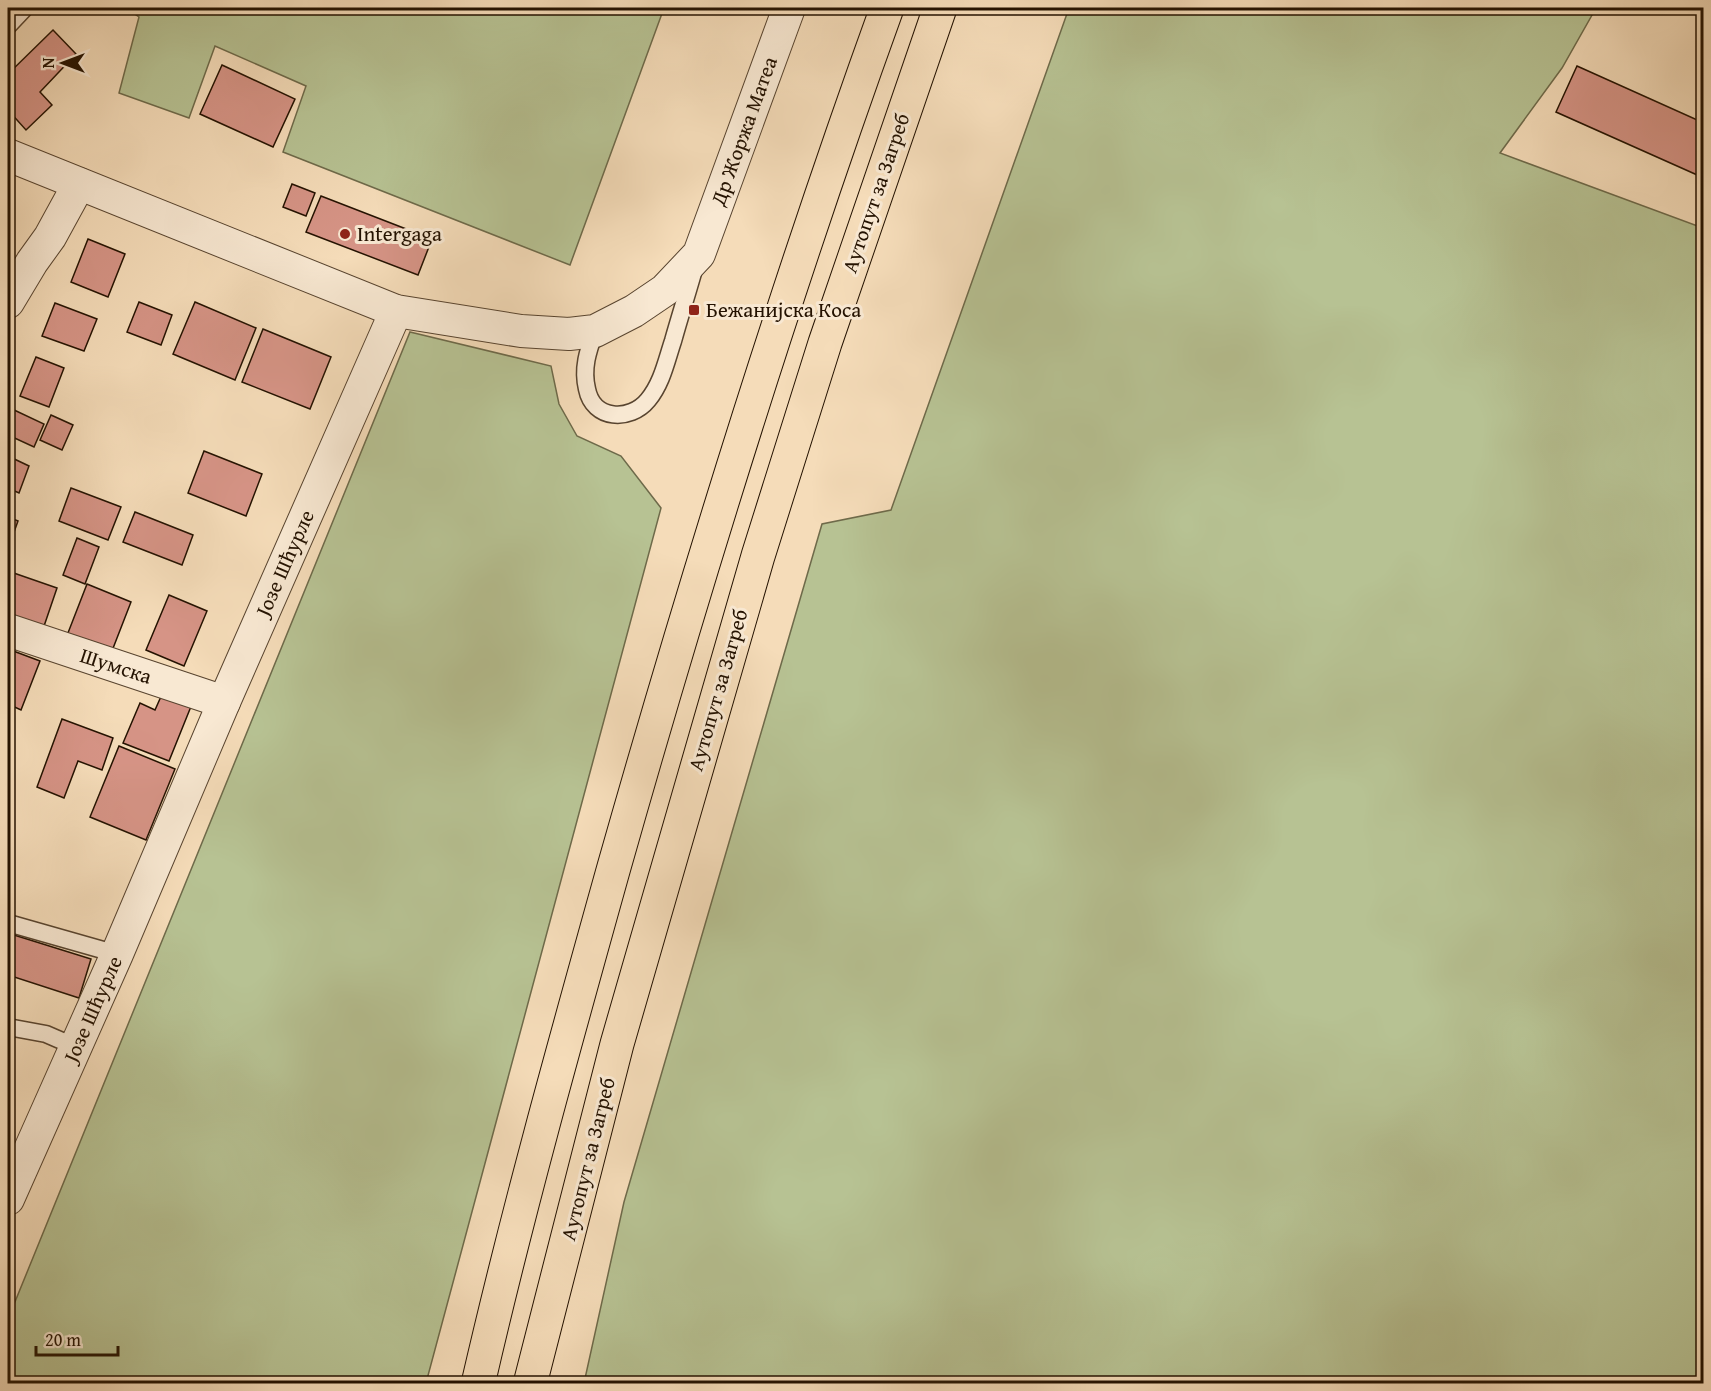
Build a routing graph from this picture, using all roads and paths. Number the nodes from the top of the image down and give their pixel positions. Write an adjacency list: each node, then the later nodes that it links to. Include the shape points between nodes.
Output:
1 (26, 8): 5 (lane)
2 (789, 8): 8 (street, Др Жоржа Матеа)
3 (887, 8): 19 (highway, via 754,402 694,594 548,1105)
4 (940, 8): 20 (highway, Аутопут за Загреб, via 825,343 758,556 617,1044)
5 (8, 26)
6 (8, 155): 7 (street)
7 (79, 184): 9 (street, via 51,237); 10 (street)
8 (699, 254): 11 (street, via 666,290 634,312); 11 (lane, via 661,378 647,401 630,414 608,413 599,408 587,391 586,356)
9 (8, 302)
10 (396, 311): 11 (street, via 521,331); 13 (street, Јозе Шћурле)
11 (595, 331)
12 (8, 630): 13 (street, Шумска)
13 (224, 702): 15 (street, Јозе Шћурле)
14 (8, 922): 15 (lane)
15 (117, 954): 17 (street, Јозе Шћурле)
16 (8, 1027): 17 (lane, via 46,1034)
17 (76, 1047): 18 (street, Јозе Шћурле)
18 (8, 1199)
19 (478, 1383)
20 (530, 1383)

